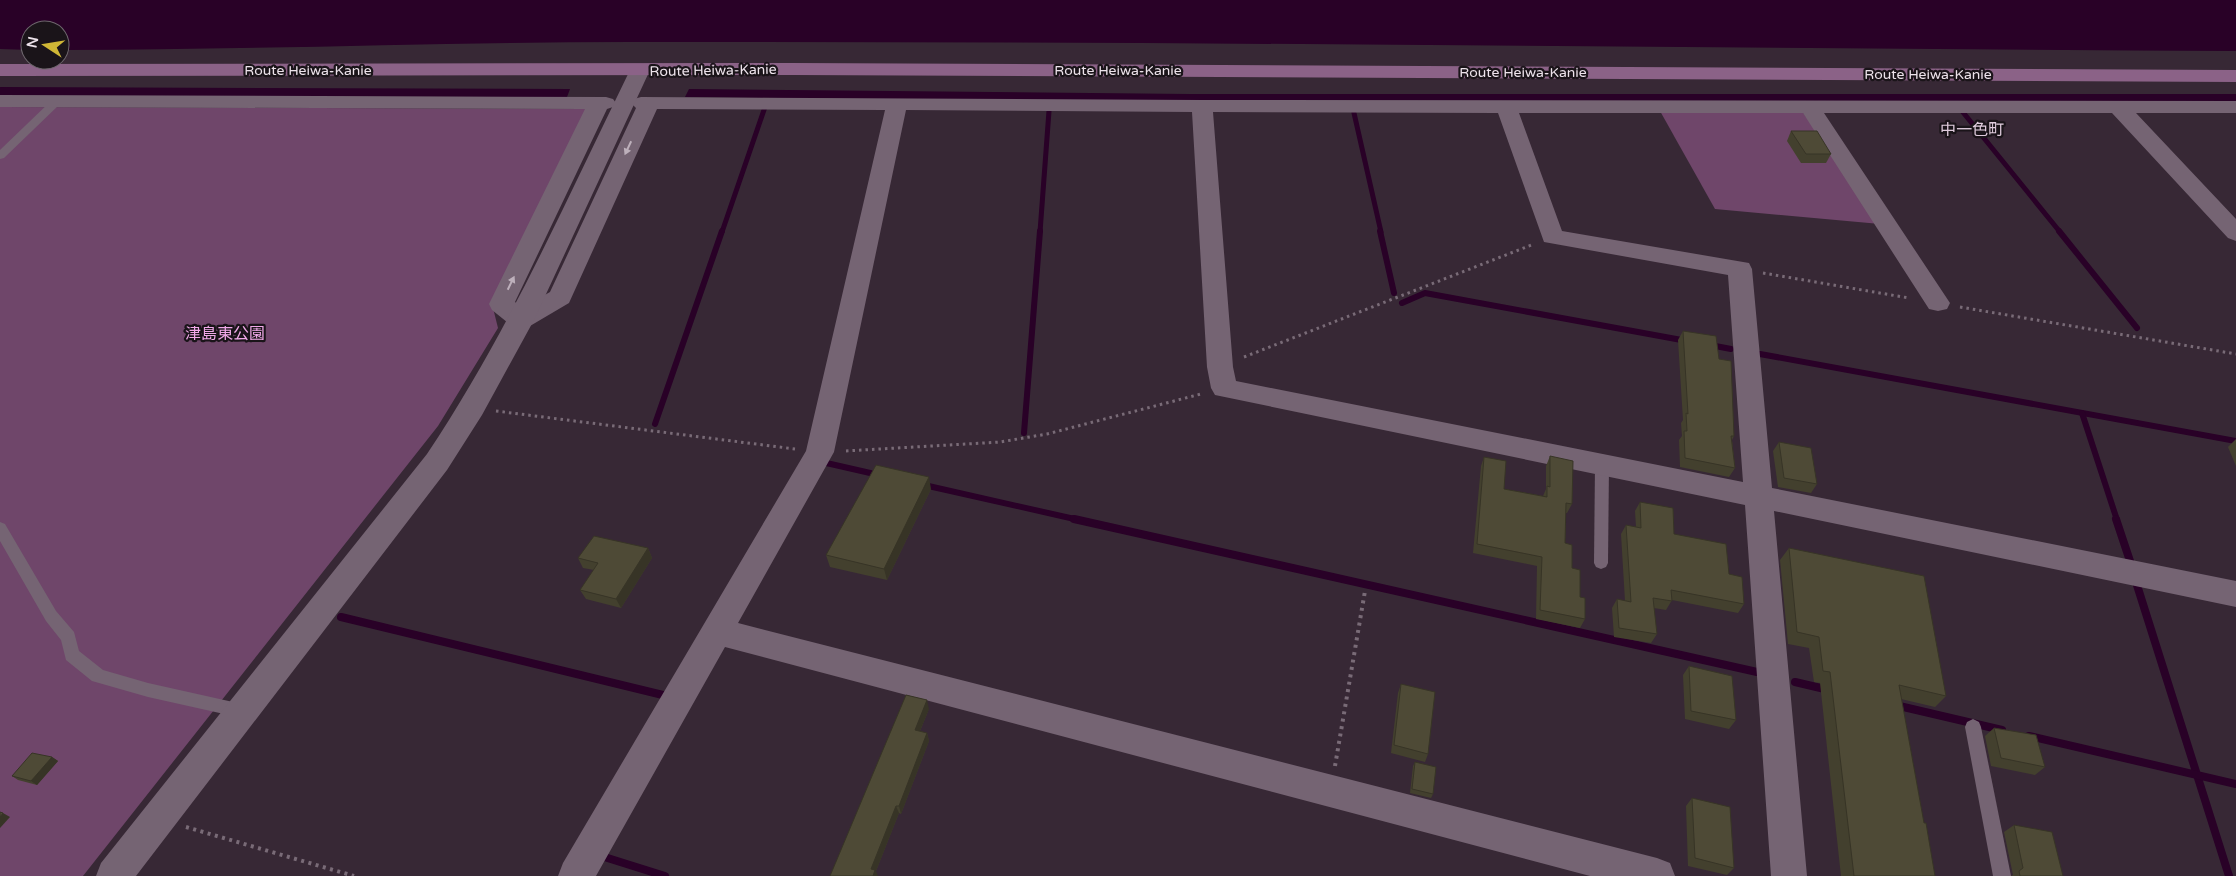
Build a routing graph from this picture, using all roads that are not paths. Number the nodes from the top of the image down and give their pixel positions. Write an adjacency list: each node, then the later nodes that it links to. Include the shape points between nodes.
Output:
1 (0, 70): 2 (main road, Route Heiwa-Kanie)
2 (640, 70): 3 (main road, Route Heiwa-Kanie); 15 (street)
3 (2236, 76)
4 (0, 101): 5 (street)
5 (56, 102): 12 (lane); 15 (street, one-way to 5, via 501,304 603,103)
6 (897, 103): 7 (street); 15 (street, one-way to 15, via 645,103 560,297); 21 (street, via 820,452)
7 (1202, 106): 8 (street); 16 (street, via 1222,377)
8 (1506, 106): 9 (street); 17 (street, via 1552,237 1740,269)
9 (1810, 107): 10 (street); 14 (street)
10 (2118, 107): 11 (street); 13 (street)
11 (2236, 107)
12 (0, 156)
13 (2236, 233)
14 (1938, 303)
15 (521, 320): 22 (street, via 472,408 437,462)
16 (1602, 465): 17 (street); 19 (lane)
17 (1760, 497): 20 (street); 27 (street)
18 (0, 528): 22 (lane, via 51,616 68,637 72,655 98,676)
19 (1601, 563)
20 (2236, 594)
21 (716, 632): 25 (street); 26 (street)
22 (242, 711): 24 (street)
23 (1973, 728): 28 (lane)
24 (114, 876)
25 (576, 876)
26 (1657, 876)
27 (1789, 876)
28 (2002, 876)

